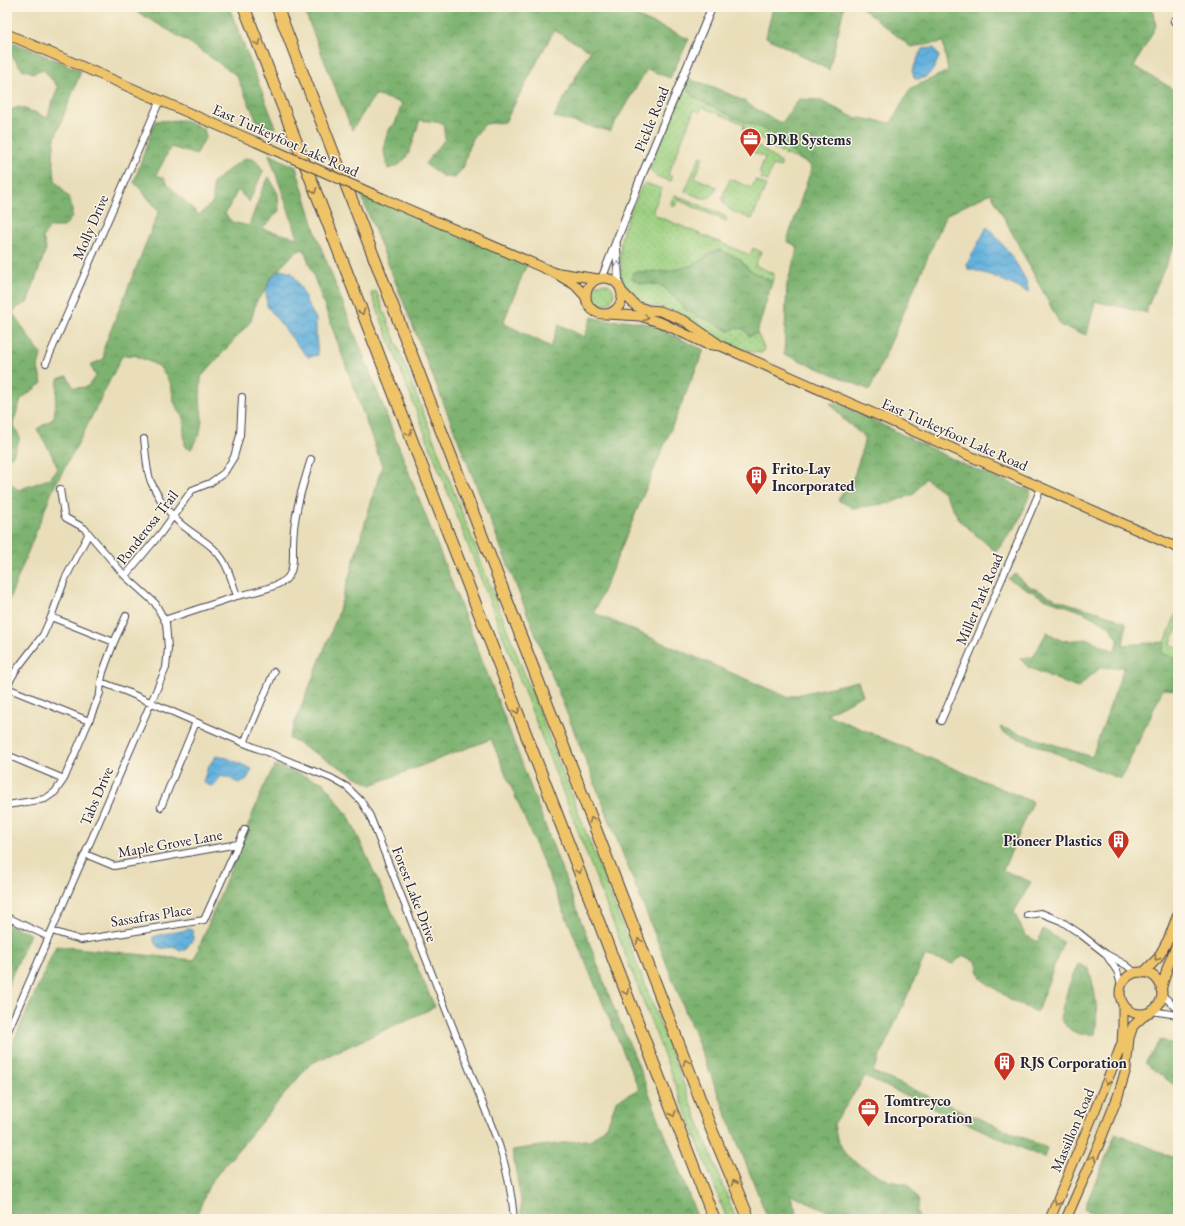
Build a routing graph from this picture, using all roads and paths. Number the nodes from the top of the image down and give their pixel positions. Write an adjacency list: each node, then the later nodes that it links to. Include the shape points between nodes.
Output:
1 (244, 7): 58 (highway, one-way to 58)
2 (278, 7): 59 (highway, one-way to 2, via 710,1126)
3 (712, 7): 6 (street, Pickle Road)
4 (7, 34): 5 (main road, East Turkeyfoot Lake Road)
5 (160, 100): 7 (main road, East Turkeyfoot Lake Road, bridge); 13 (street, Molly Drive)
6 (616, 241): 8 (street, Pickle Road); 9 (street, Pickle Road, one-way to 6)
7 (554, 272): 8 (main road, East Turkeyfoot Lake Road); 10 (main road, East Turkeyfoot Lake Road, via 575,285)
8 (600, 278): 9 (main road, via 610,279); 10 (main road, via 589,286)
9 (620, 289): 11 (main road, via 620,303 613,312); 12 (main road, East Turkeyfoot Lake Road, via 636,306 660,311 685,321)
10 (586, 298): 11 (main road, via 590,308)
11 (607, 314): 12 (main road, East Turkeyfoot Lake Road, one-way to 12, via 640,316 706,344)
12 (721, 346): 18 (main road, East Turkeyfoot Lake Road)
13 (46, 364)
14 (242, 397): 19 (street, Ponderosa Trail, via 240,435 234,457 224,473 210,483 192,490)
15 (144, 440): 19 (street, via 150,480)
16 (311, 459): 23 (street, via 297,508 293,531 292,568 288,577 281,584)
17 (60, 488): 20 (street, Tabs Drive, via 64,515 84,528)
18 (1041, 488): 21 (main road, East Turkeyfoot Lake Road); 33 (street, Miller Park Road)
19 (173, 517): 22 (street, Ponderosa Trail); 23 (street, via 204,540 225,562)
20 (88, 535): 22 (street, Tabs Drive); 25 (street, via 65,579)
21 (1178, 548)
22 (125, 576): 26 (street, Tabs Drive, via 155,603)
23 (237, 596): 26 (street)
24 (126, 616): 27 (street)
25 (51, 617): 27 (street); 30 (street, via 43,634 16,670)
26 (164, 620): 31 (street, Tabs Drive, via 168,648 166,668)
27 (114, 642): 29 (street)
28 (274, 672): 35 (street)
29 (101, 682): 31 (street, Forest Lake Drive); 32 (street, via 100,693)
30 (7, 687): 32 (street)
31 (150, 703): 34 (street, Forest Lake Drive); 42 (street, Tabs Drive)
32 (89, 721): 37 (street)
33 (941, 721)
34 (196, 722): 35 (street, Forest Lake Drive); 39 (street)
35 (244, 743): 57 (street, Forest Lake Drive, via 336,781 361,801 370,816 499,1145 507,1170)
36 (7, 755): 37 (street)
37 (64, 779): 38 (street, via 55,792 45,799)
38 (7, 805)
39 (161, 807)
40 (245, 829): 41 (street, Sassafras Place)
41 (238, 844): 42 (street, Maple Grove Lane, via 114,866); 46 (street, Sassafras Place, via 204,920 81,940)
42 (85, 854): 46 (street, Tabs Drive)
43 (1178, 914): 49 (main road, one-way to 49, via 1158,958)
44 (1027, 915): 48 (street, via 1041,913 1061,921)
45 (7, 918): 46 (street)
46 (51, 934): 56 (street, Tabs Drive)
47 (1178, 941): 51 (main road)
48 (1106, 954): 49 (street); 50 (street, via 1117,971)
49 (1140, 973): 50 (main road, via 1130,975); 51 (main road, via 1150,974 1155,978 1160,984)
50 (1121, 985): 52 (main road, via 1120,998)
51 (1161, 992): 53 (street); 54 (main road, via 1158,1005)
52 (1123, 1004): 54 (main road, via 1133,1013); 60 (main road, Massillon Road, one-way to 60, via 1122,1043)
53 (1178, 1009)
54 (1149, 1012): 55 (street); 61 (main road, Massillon Road, one-way to 54, via 1118,1096 1126,1069 1129,1038 1133,1026)
55 (1178, 1015)
56 (7, 1033)
57 (514, 1219)
58 (714, 1219)
59 (749, 1219)
60 (1050, 1219)
61 (1066, 1219)

